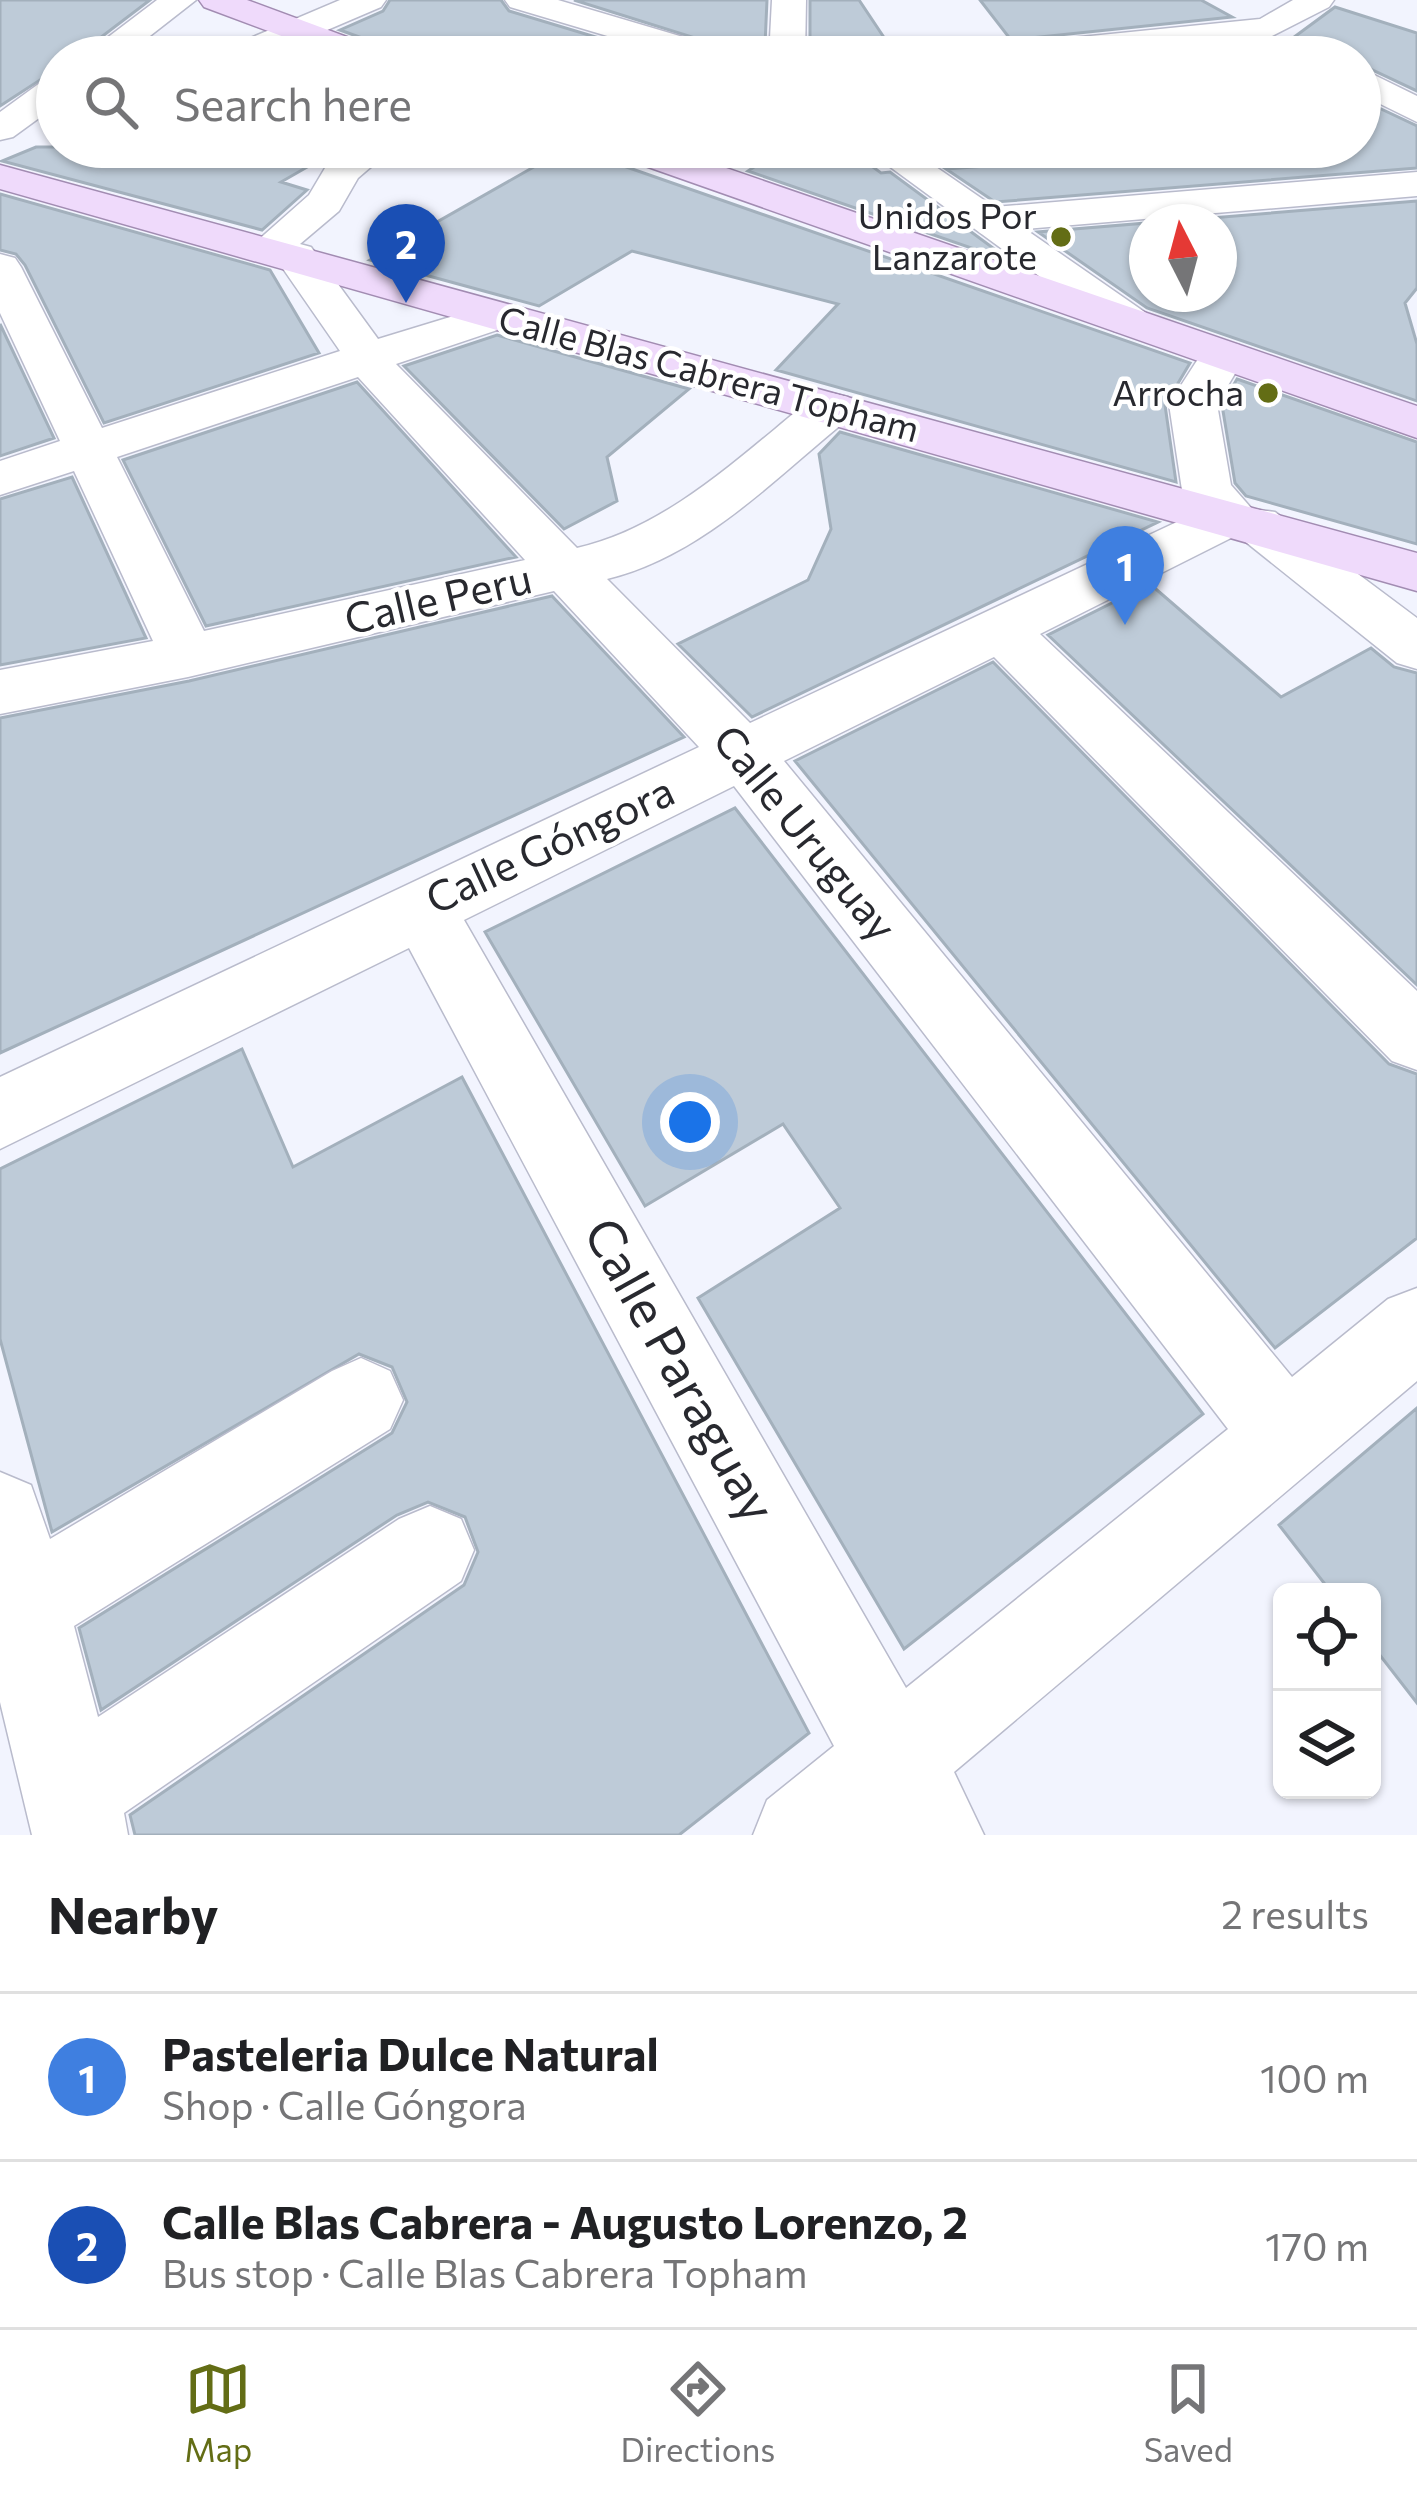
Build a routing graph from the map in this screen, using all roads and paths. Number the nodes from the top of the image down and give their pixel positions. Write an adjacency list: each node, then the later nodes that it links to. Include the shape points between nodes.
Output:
1 (179, 0): 10 (street)
2 (216, 0): 9 (main road)
3 (369, 0): 9 (street)
4 (522, 0): 13 (street)
5 (789, 0): 14 (street)
6 (1220, 0): 8 (street)
7 (1317, 0): 8 (street)
8 (1268, 28): 15 (street); 16 (street)
9 (296, 32): 11 (street); 12 (main road)
10 (129, 36)
11 (286, 36)
12 (308, 36)
13 (644, 36)
14 (788, 36)
15 (1209, 36)
16 (1283, 36)
17 (1381, 91): 19 (street)
18 (36, 103): 20 (street)
19 (1417, 111)
20 (0, 129)
21 (346, 168): 29 (street)
22 (688, 168): 32 (main road)
23 (912, 168): 28 (street)
24 (1223, 168): 27 (street)
25 (0, 177): 29 (main road, Calle Blas Cabrera Topham)
26 (1417, 184): 27 (street)
27 (1257, 197): 28 (street)
28 (986, 220): 32 (street)
29 (282, 253): 31 (main road, Calle Blas Cabrera Topham); 34 (street, Calle Uruguay)
30 (0, 267): 37 (street)
31 (496, 316): 34 (street); 35 (main road, Calle Blas Cabrera Topham)
32 (1130, 322): 33 (main road)
33 (1223, 355): 36 (main road); 39 (street, via 1193,404 1207,490)
34 (369, 358): 37 (street); 40 (street, Calle Uruguay)
35 (831, 408): 39 (main road, Calle Blas Cabrera Topham); 40 (street, Calle Peru, via 680,528 624,556)
36 (1417, 423)
37 (86, 450): 38 (street); 44 (street)
38 (0, 478)
39 (1244, 521): 41 (main road, Calle Blas Cabrera Topham); 42 (street, Calle Góngora); 43 (street)
40 (569, 569): 44 (street, Calle Peru); 46 (street, Calle Uruguay)
41 (1417, 572)
42 (1000, 629): 46 (street, Calle Góngora); 48 (street)
43 (1417, 648)
44 (188, 656): 45 (street, Calle Peru)
45 (0, 692)
46 (743, 754): 47 (street, Calle Góngora); 52 (street, Calle Uruguay)
47 (421, 906): 49 (street, Calle Góngora); 56 (street, Calle Paraguay)
48 (1417, 1038)
49 (0, 1114)
50 (1417, 1328): 52 (street)
51 (361, 1400): 55 (street)
52 (1286, 1436): 56 (street)
53 (0, 1516): 55 (street)
54 (430, 1550): 57 (street)
55 (22, 1606): 57 (street)
56 (915, 1797): 58 (street)
57 (76, 1814)
58 (802, 1835)

